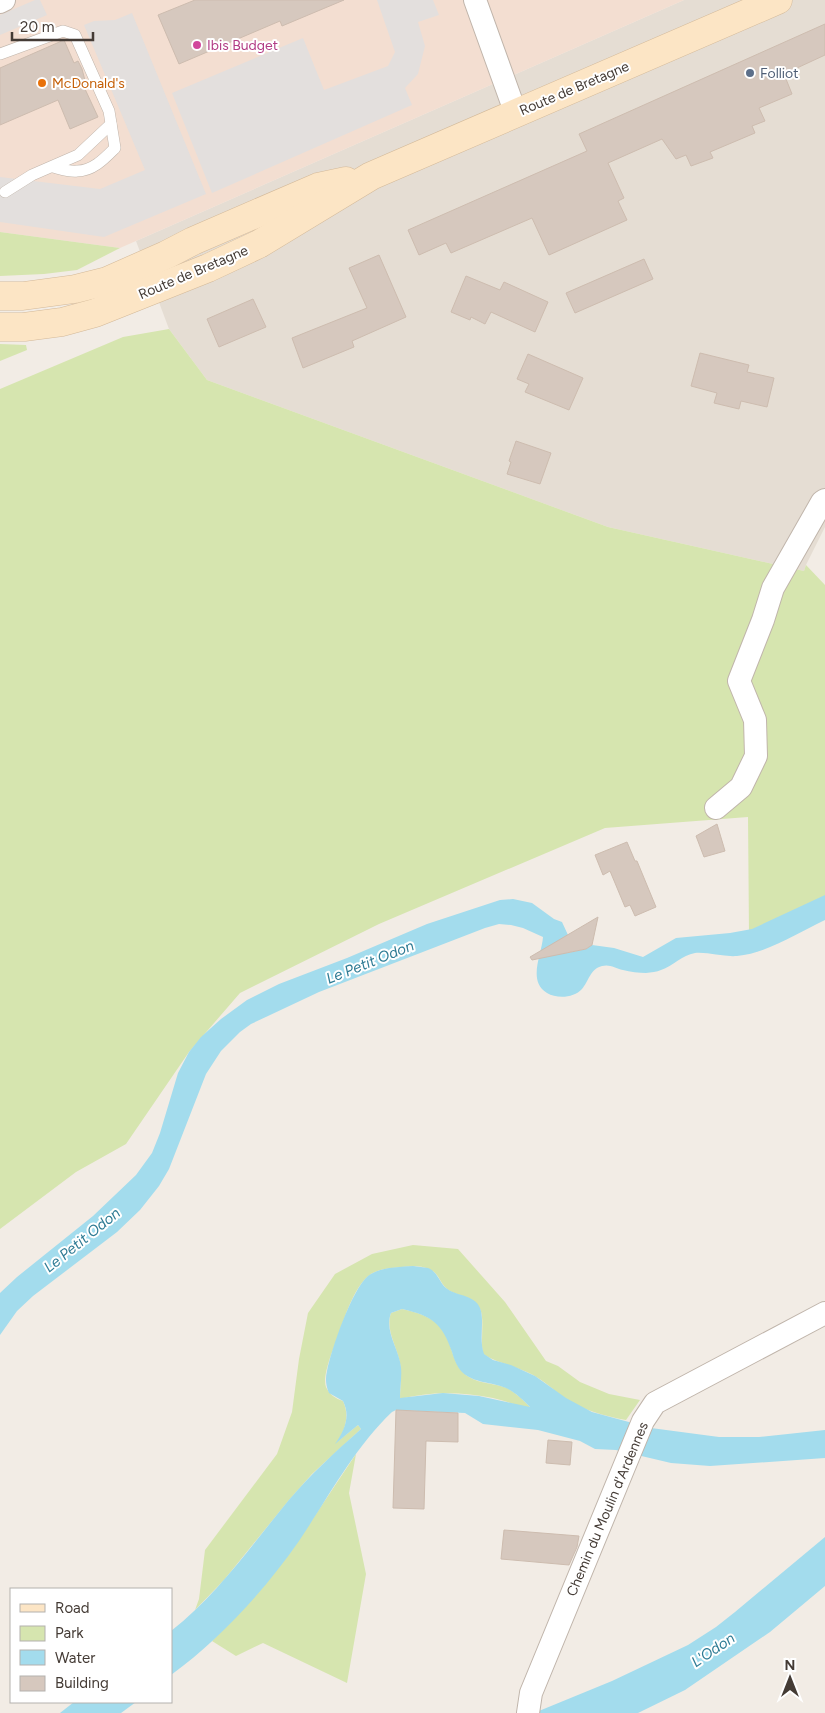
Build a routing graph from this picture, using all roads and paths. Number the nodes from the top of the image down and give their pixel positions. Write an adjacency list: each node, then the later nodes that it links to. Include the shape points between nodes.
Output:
1 (4, 0): 3 (street)
2 (474, 0): 6 (street)
3 (0, 2)
4 (766, 2): 6 (main road, Route de Bretagne)
5 (0, 54): 7 (lane, via 63,31 74,35 109,111)
6 (516, 114): 9 (main road, Route de Bretagne)
7 (111, 124): 8 (lane, via 78,155); 8 (lane, via 114,148 104,159 78,171)
8 (53, 167): 10 (lane)
9 (371, 176): 11 (main road, Route de Bretagne, via 318,187 107,281 74,289); 12 (main road, Route de Bretagne, via 259,244 208,268 94,313 62,322)
10 (5, 192)
11 (0, 296)
12 (0, 327)
13 (825, 500): 14 (street, via 773,588 739,681 755,720 756,756 741,787)
14 (716, 808)
15 (825, 1313): 16 (street, Chemin du Moulin d'Ardennes, via 655,1403 642,1421 531,1693)
16 (528, 1713)

